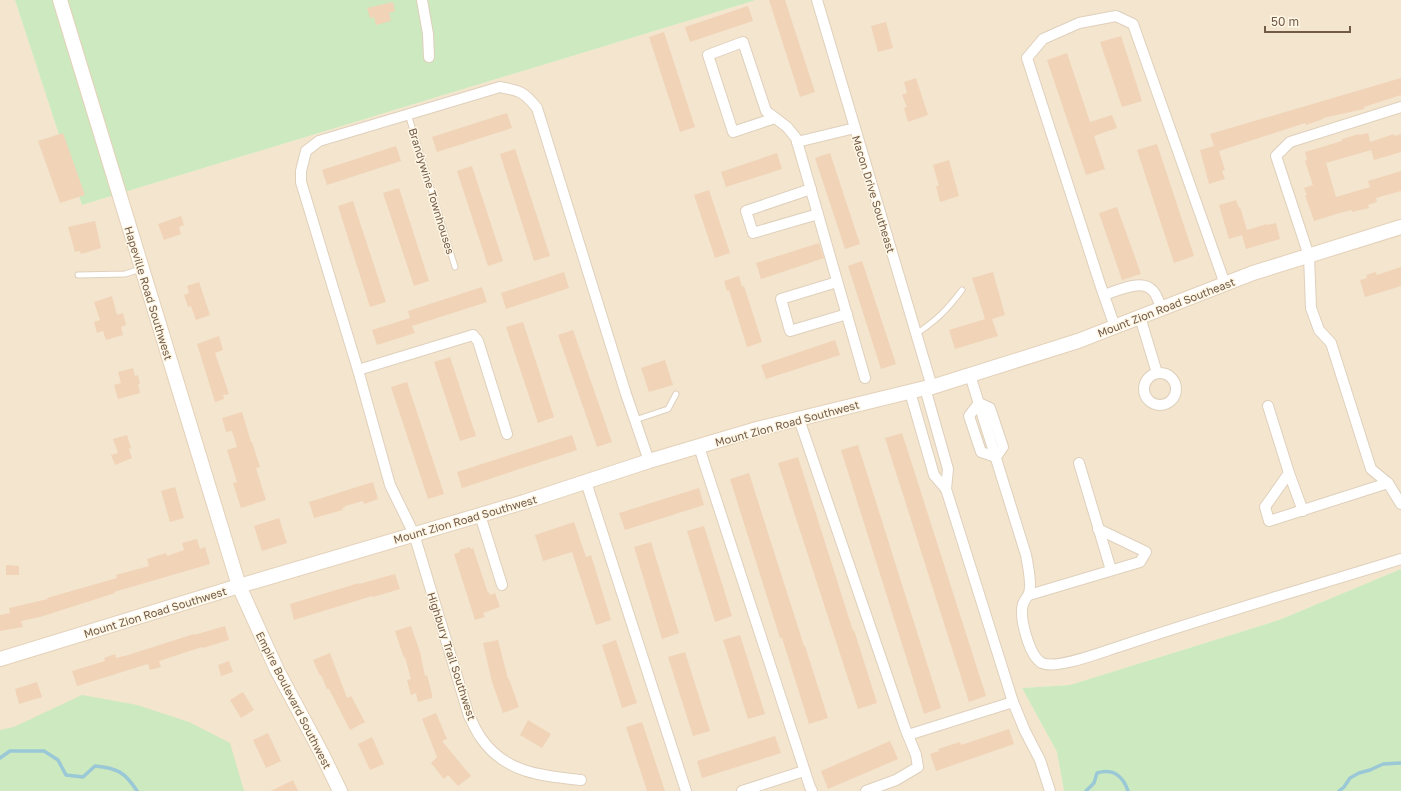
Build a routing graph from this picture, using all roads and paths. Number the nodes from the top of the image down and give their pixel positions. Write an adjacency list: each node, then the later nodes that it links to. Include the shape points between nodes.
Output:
1 (60, 0): 15 (street, Hapeville Road Southwest)
2 (422, 0): 4 (street)
3 (817, 0): 8 (street, Macon Drive Southeast)
4 (429, 57)
5 (1401, 107): 13 (street, via 1290,142 1276,156)
6 (408, 114): 14 (lane, Brandywine Townhouses); 26 (street, Highbury Trail Southwest, via 319,141 306,151 301,171 301,182); 36 (street, Highbury Trail Southwest, via 500,87 527,95 537,108 623,387)
7 (775, 118): 7 (street, via 733,132 708,55 743,42 766,111); 9 (street, via 787,127)
8 (855, 128): 9 (street); 25 (street, Macon Drive Southeast)
9 (797, 142): 10 (street)
10 (810, 189): 11 (street); 11 (street, via 746,211 754,233)
11 (818, 214): 17 (street)
12 (1401, 228): 13 (street, Mount Zion Road Southeast)
13 (1309, 256): 18 (street, Mount Zion Road Southeast); 46 (street, via 1311,308 1319,330 1331,343 1371,469)
14 (455, 267)
15 (142, 269): 16 (lane, via 125,274); 56 (street, Hapeville Road Southwest)
16 (78, 276)
17 (837, 282): 22 (street); 22 (street, via 781,299 790,331)
18 (1225, 284): 20 (street, via 1133,24 1116,16 1079,23 1043,39 1027,58); 21 (street, Mount Zion Road Southeast)
19 (962, 290): 25 (lane, via 945,312)
20 (1104, 295): 21 (street, via 1132,286 1146,286 1153,291); 24 (street)
21 (1162, 309): 23 (street, Mount Zion Road Southeast)
22 (846, 314): 29 (street)
23 (1140, 317): 24 (street, Mount Zion Road Southeast); 27 (street)
24 (1115, 327): 28 (street, Mount Zion Road Southeast)
25 (916, 334): 30 (street, Macon Drive Southeast)
26 (358, 370): 38 (street, via 473,335 478,341); 52 (street, Highbury Trail Southwest, via 390,485)
27 (1157, 373)
28 (970, 376): 30 (street, Mount Zion Road Southeast); 33 (street)
29 (865, 378)
30 (929, 388): 31 (street, Mount Zion Road Southwest); 47 (street, Macon Drive Southeast, via 948,469)
31 (910, 392): 35 (street, Mount Zion Road Southwest); 47 (street, via 934,475)
32 (676, 394): 36 (lane, via 668,409)
33 (979, 403): 37 (street, via 990,408); 39 (street, via 969,416)
34 (1268, 406): 44 (street)
35 (800, 419): 40 (street, Mount Zion Road Southwest); 60 (street)
36 (636, 420): 42 (street, Highbury Trail Southwest)
37 (993, 431): 39 (street); 41 (street, via 1003,447)
38 (507, 434)
39 (976, 436): 41 (street, via 981,452)
40 (699, 447): 42 (street, Mount Zion Road Southwest); 61 (street)
41 (996, 457): 57 (street, via 1026,555)
42 (649, 461): 45 (street, Mount Zion Road Southwest)
43 (1079, 463): 51 (street)
44 (1289, 474): 49 (street); 49 (street, via 1265,506 1269,521)
45 (586, 482): 50 (street, Mount Zion Road Southwest); 64 (street)
46 (1388, 483): 48 (street); 49 (street)
47 (946, 489): 59 (street)
48 (1401, 504)
49 (1303, 511)
50 (480, 515): 52 (street, Mount Zion Road Southwest); 55 (street)
51 (1098, 528): 54 (street); 54 (street, via 1146,552 1140,562)
52 (414, 534): 56 (street, Mount Zion Road Southwest); 62 (street, Highbury Trail Southwest, via 469,716 481,738 498,757 520,770 541,776)
53 (1401, 559): 57 (street, via 1077,660 1054,664 1042,662 1033,654 1022,623 1023,605)
54 (1111, 570): 57 (street)
55 (502, 585)
56 (239, 586): 58 (street, Mount Zion Road Southwest); 63 (street, Empire Boulevard Southwest, via 277,670)
57 (1030, 595)
58 (0, 659)
59 (1013, 702): 60 (street); 68 (street, via 1040,760)
60 (908, 735): 67 (street, via 918,767 896,780)
61 (804, 770): 65 (street); 66 (street)
62 (581, 780)
63 (340, 791)
64 (686, 791)
65 (742, 791)
66 (812, 791)
67 (866, 791)
68 (1050, 791)

